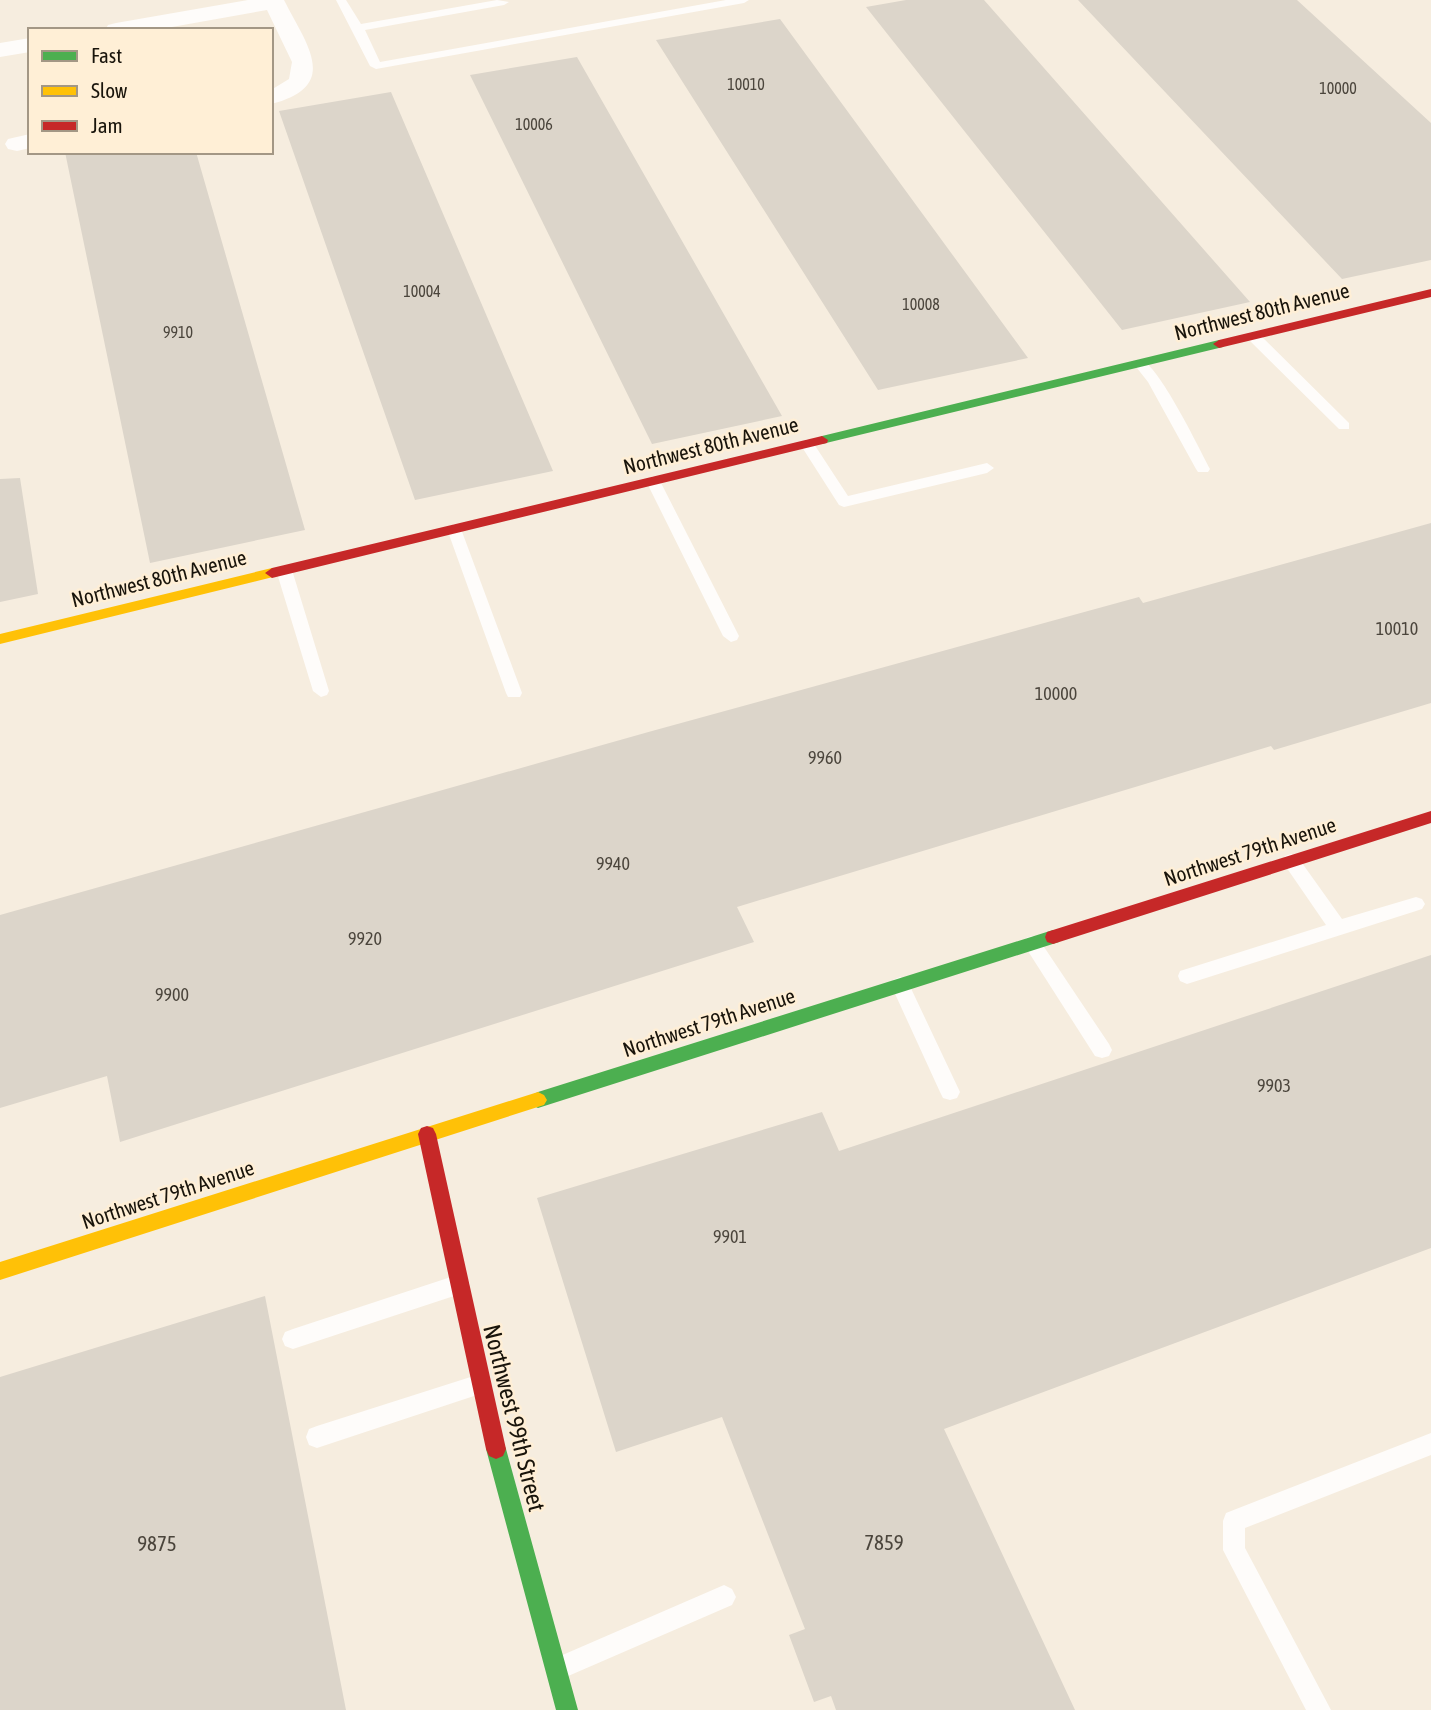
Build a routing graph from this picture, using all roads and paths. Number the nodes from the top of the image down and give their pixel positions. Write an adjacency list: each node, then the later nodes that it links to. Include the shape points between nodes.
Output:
1 (341, 0): 6 (lane)
2 (503, 0): 6 (lane)
3 (744, 0): 6 (lane, via 376,66)
4 (273, 1): 5 (street); 9 (street, via 303,62 298,85)
5 (127, 28)
6 (358, 28)
7 (28, 45): 8 (street)
8 (0, 50)
9 (273, 97)
10 (1431, 293): 11 (street, Northwest 80th Avenue)
11 (1253, 336): 12 (street, Northwest 80th Avenue); 13 (lane)
12 (1140, 363): 14 (street, Northwest 80th Avenue); 16 (lane)
13 (1343, 426)
14 (807, 444): 15 (lane, via 845,502); 17 (street, Northwest 80th Avenue)
15 (988, 468)
16 (1203, 469)
17 (653, 481): 18 (street, Northwest 80th Avenue); 20 (lane)
18 (454, 529): 19 (street, Northwest 80th Avenue); 23 (lane)
19 (284, 570): 21 (street, Northwest 80th Avenue); 22 (lane)
20 (731, 636)
21 (0, 639)
22 (321, 691)
23 (514, 693)
24 (1431, 817): 25 (street, Northwest 79th Avenue)
25 (1291, 861): 27 (lane); 28 (street, Northwest 79th Avenue)
26 (1416, 904): 27 (lane)
27 (1338, 928): 29 (lane)
28 (1032, 943): 30 (street, Northwest 79th Avenue); 31 (lane)
29 (1187, 976)
30 (900, 985): 32 (lane); 33 (street, Northwest 79th Avenue)
31 (1102, 1050)
32 (950, 1092)
33 (427, 1134): 34 (street, Northwest 79th Avenue); 35 (street, Northwest 99th Street)
34 (0, 1271)
35 (460, 1284): 36 (lane); 37 (street, Northwest 99th Street)
36 (293, 1339)
37 (480, 1384): 38 (lane); 41 (street, Northwest 99th Street)
38 (317, 1437)
39 (1431, 1444): 43 (lane, via 1234,1521 1234,1550)
40 (723, 1597): 41 (lane)
41 (555, 1669): 42 (street, Northwest 99th Street)
42 (566, 1710)
43 (1319, 1710)

